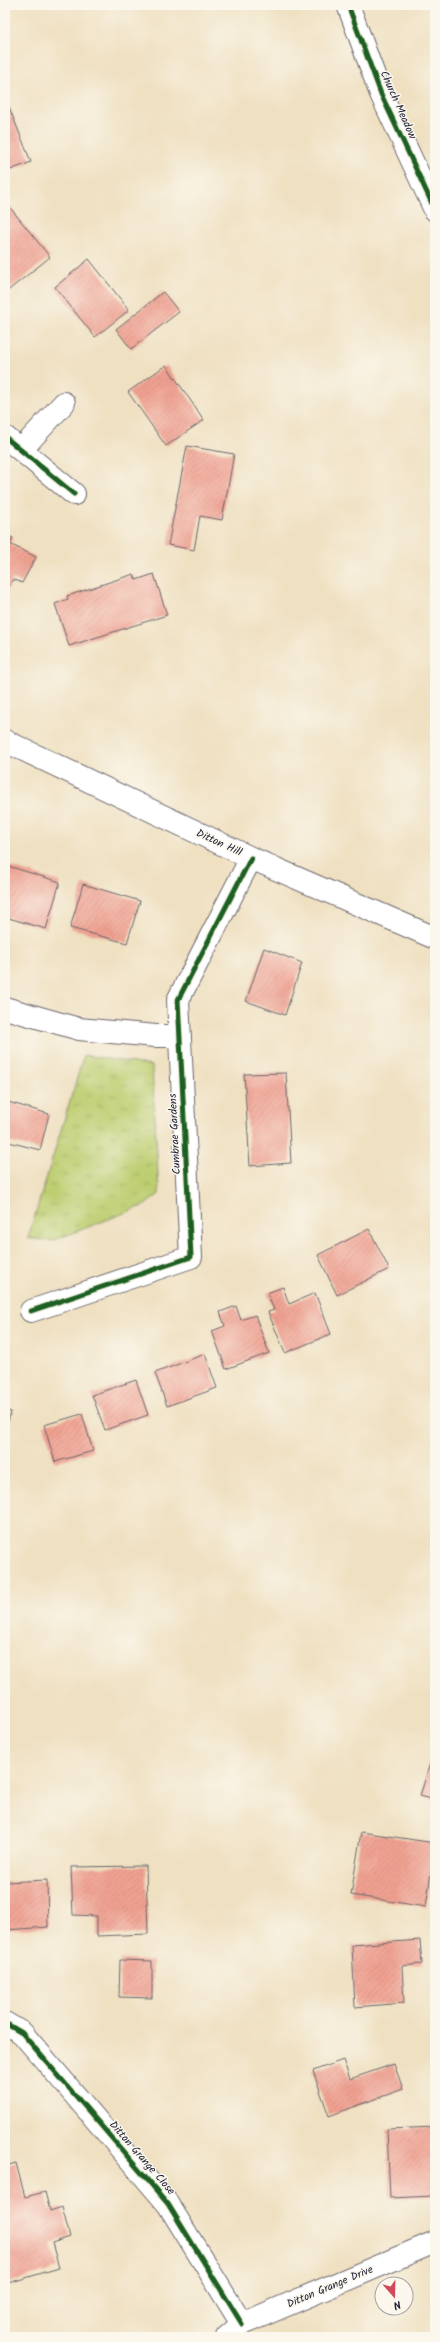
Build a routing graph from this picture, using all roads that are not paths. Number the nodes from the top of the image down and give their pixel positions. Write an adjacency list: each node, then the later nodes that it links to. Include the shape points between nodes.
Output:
1 (348, 5): 2 (street, Church Meadow, via 381,94)
2 (435, 210)
3 (64, 403): 4 (street)
4 (13, 443): 5 (street)
5 (74, 494)
6 (5, 741): 7 (street, Ditton Hill)
7 (251, 858): 8 (street, Ditton Hill); 10 (street, Cumbrae Gardens, via 178,1000)
8 (435, 938)
9 (5, 1008): 10 (street, via 79,1029)
10 (180, 1036): 11 (street, Cumbrae Gardens, via 191,1257)
11 (31, 1311)
12 (5, 2023): 14 (street, Ditton Grange Close, via 22,2034 168,2204)
13 (435, 2242): 14 (street, Ditton Grange Drive)
14 (235, 2331)

